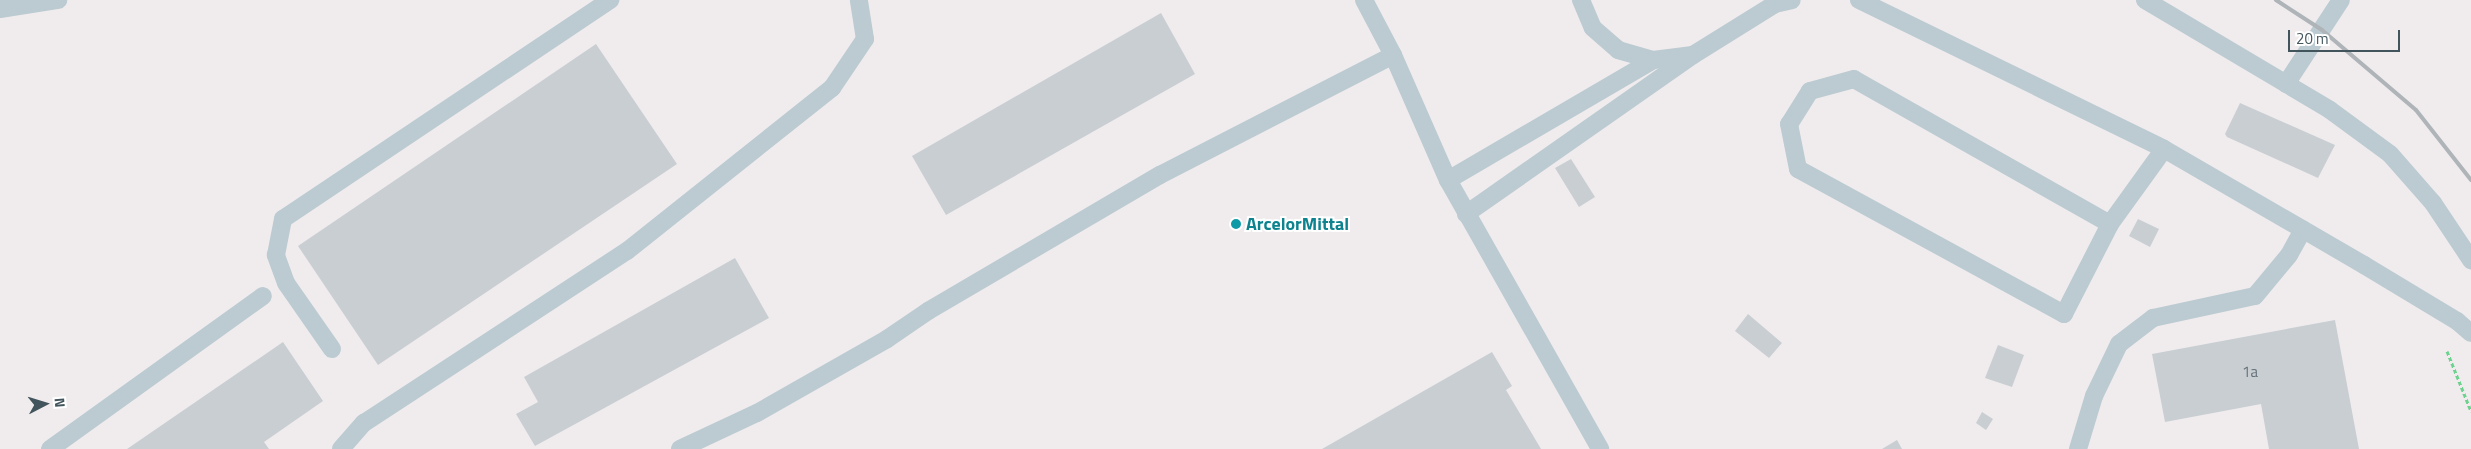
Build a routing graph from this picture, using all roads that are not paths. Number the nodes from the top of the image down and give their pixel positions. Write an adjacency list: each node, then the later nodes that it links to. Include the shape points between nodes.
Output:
1 (58, 0): 10 (lane)
2 (610, 0): 23 (lane, via 283,219 276,256 286,283)
3 (859, 0): 25 (lane, via 865,38 832,88 627,251 364,423)
4 (1364, 0): 11 (lane)
5 (1581, 0): 13 (lane, via 1599,34 1618,50)
6 (1792, 0): 12 (lane, via 1775,4)
7 (1859, 0): 15 (lane)
8 (2145, 0): 14 (lane)
9 (2341, 0): 14 (lane)
10 (0, 9)
11 (1393, 55): 16 (lane); 26 (lane, via 1160,175 886,339 757,412)
12 (1694, 55): 13 (lane); 17 (lane)
13 (1652, 60): 16 (lane)
14 (2286, 84): 20 (lane, via 2330,110 2390,154 2433,203)
15 (2164, 149): 18 (lane); 19 (lane)
16 (1448, 180): 17 (lane)
17 (1466, 214): 27 (lane)
18 (2110, 224): 18 (lane, via 2064,314 1798,169 1789,124 1810,91 1854,79)
19 (2303, 230): 22 (lane, via 2457,321); 28 (lane, via 2289,255 2255,296 2154,318 2119,344 2094,396)
20 (2471, 260)
21 (263, 296): 24 (lane)
22 (2471, 333)
23 (332, 349)
24 (50, 449)
25 (341, 449)
26 (680, 449)
27 (1600, 449)
28 (2078, 449)

